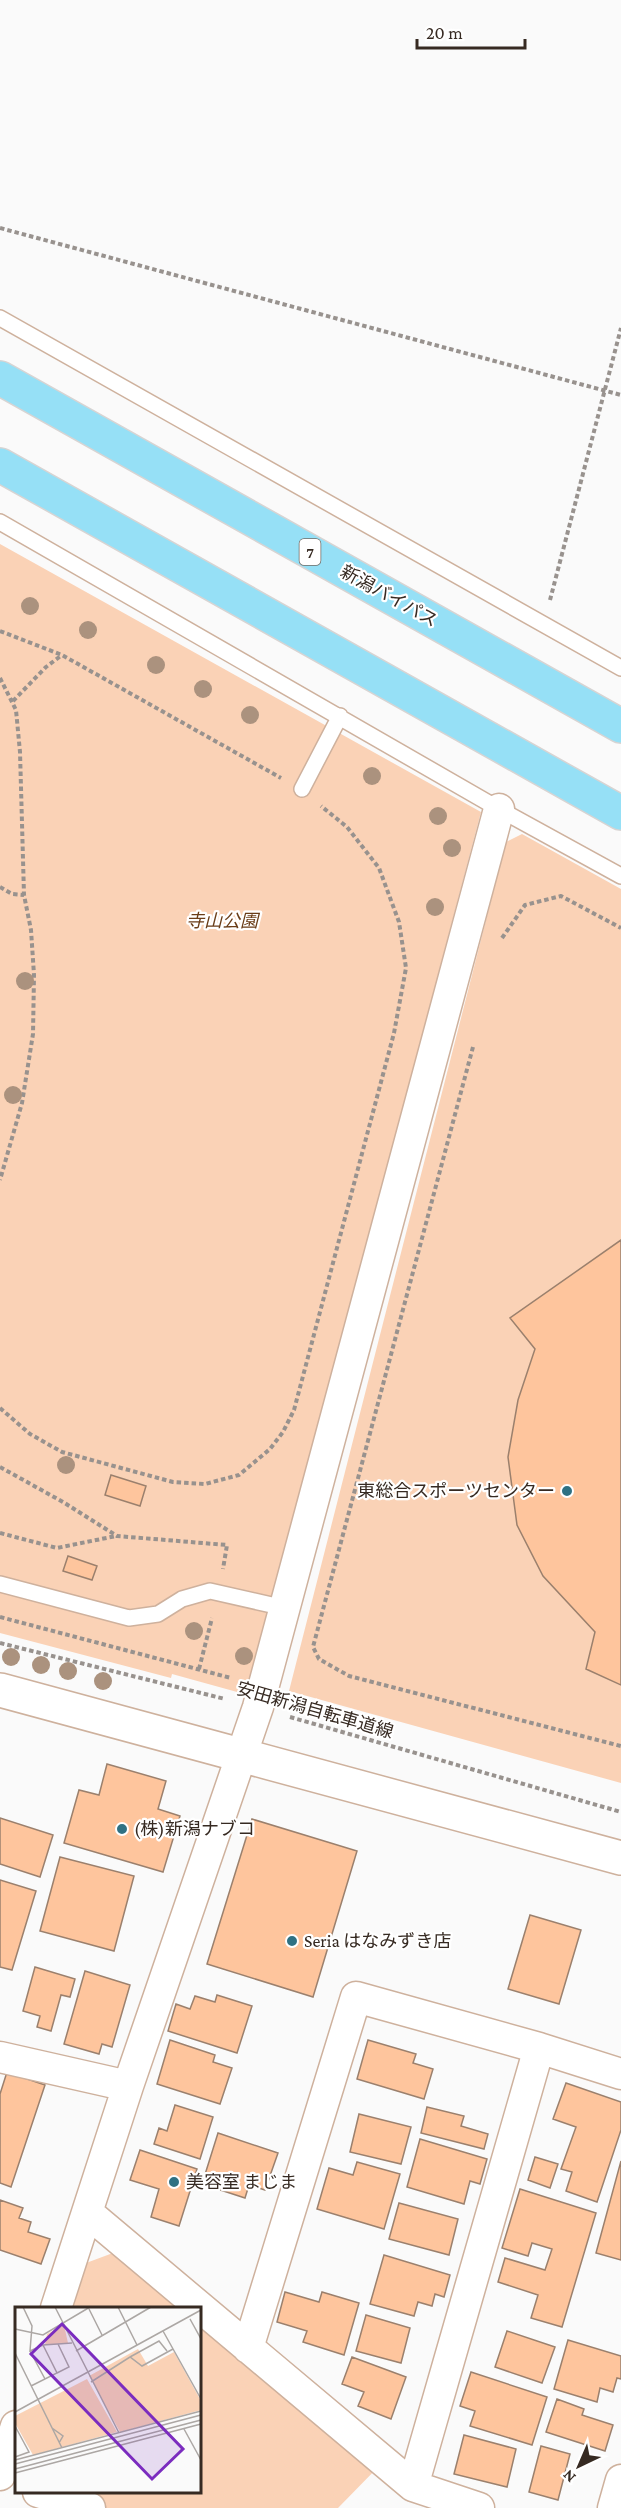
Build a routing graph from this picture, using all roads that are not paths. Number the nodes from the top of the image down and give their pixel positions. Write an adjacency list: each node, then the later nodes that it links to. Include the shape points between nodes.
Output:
1 (0, 318): 5 (lane)
2 (0, 378): 7 (highway, 新潟バイパス / 7)
3 (0, 465): 10 (highway)
4 (0, 522): 6 (lane)
5 (621, 668)
6 (340, 716): 8 (lane); 9 (lane)
7 (621, 726)
8 (302, 789)
9 (499, 809): 11 (lane); 13 (street)
10 (621, 813)
11 (621, 876)
12 (0, 1584): 13 (lane, via 129,1618 158,1614 182,1599 210,1591)
13 (285, 1608): 15 (street)
14 (0, 1690): 15 (street)
15 (240, 1756): 16 (street); 20 (street)
16 (621, 1858)
17 (539, 2048): 19 (street); 25 (street, via 356,1997); 31 (street)
18 (0, 2057): 20 (street)
19 (621, 2074)
20 (128, 2086): 21 (street)
21 (88, 2213): 22 (street); 23 (street)
22 (56, 2307)
23 (199, 2307)
24 (201, 2308): 25 (street)
25 (248, 2348): 31 (street)
26 (15, 2429): 27 (street)
27 (0, 2475)
28 (0, 2479): 30 (street)
29 (621, 2480): 35 (street)
30 (15, 2485)
31 (413, 2486): 34 (street)
32 (41, 2493): 33 (street)
33 (90, 2508)
34 (479, 2508)
35 (613, 2508)

